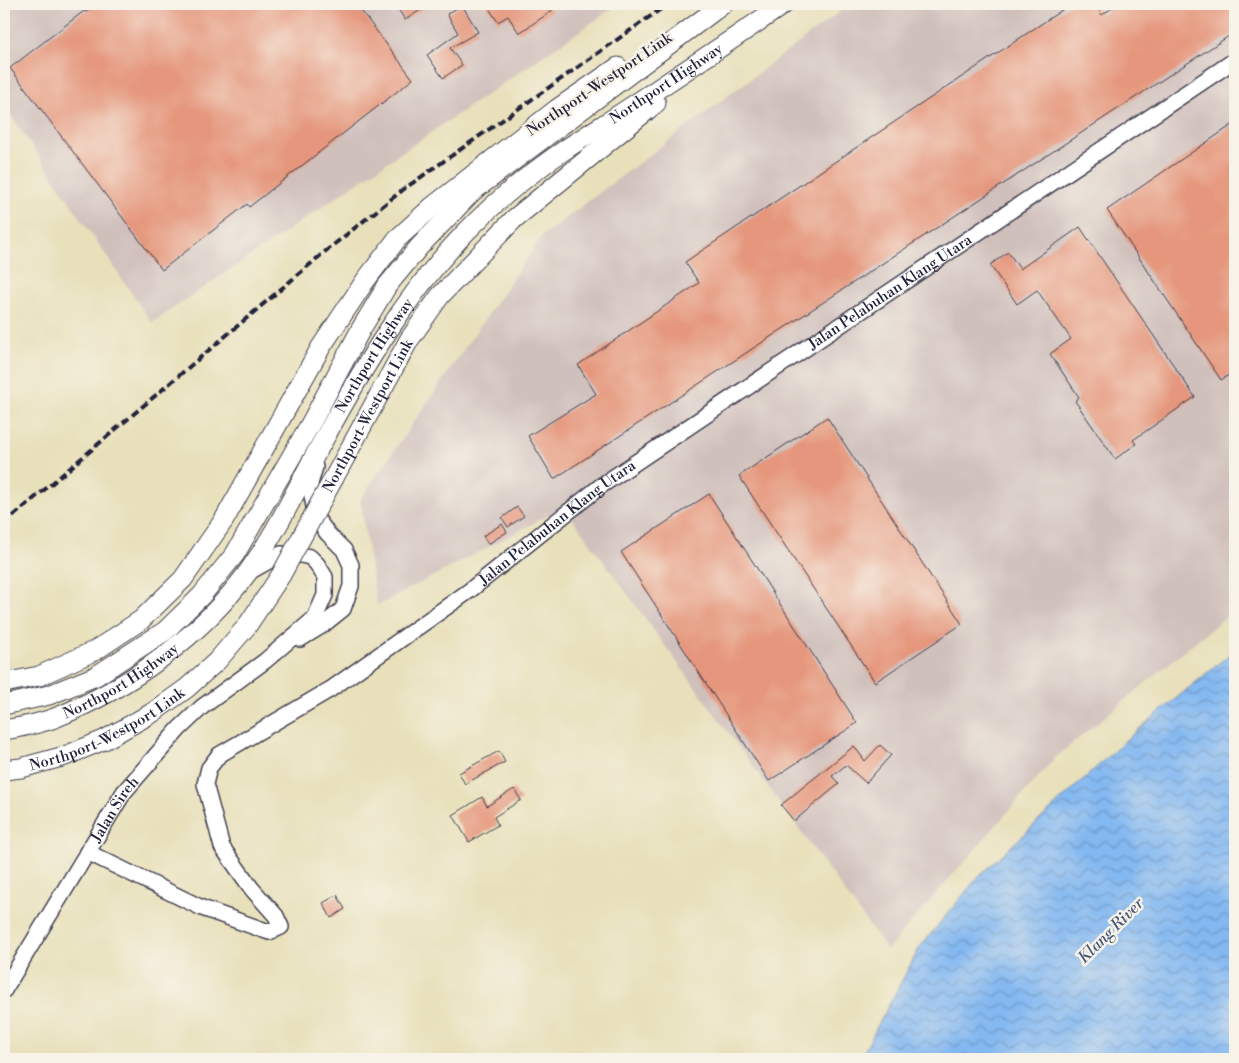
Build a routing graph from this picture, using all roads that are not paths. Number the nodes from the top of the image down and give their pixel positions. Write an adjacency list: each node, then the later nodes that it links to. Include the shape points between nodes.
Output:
1 (723, 4): 8 (main road, Northport-Westport Link, via 572,98 432,207 398,238 321,348 224,520 183,579 141,620 96,650 39,676); 9 (main road, Northport Highway, via 473,191 419,247 387,286 254,523 201,596 164,631 96,676 49,695)
2 (784, 4): 3 (main road, Northport Highway)
3 (736, 37): 5 (main road, Northport Highway, via 542,166 464,234 389,327); 11 (main road, Northport-Westport Link, bridge, via 514,219 440,296 409,340 281,575 247,626 217,661 152,714 104,740 65,756)
4 (1235, 60): 12 (street, Jalan Pelabuhan Klang Utara, via 602,485 469,591 331,690 219,755 209,768 205,784 222,847 276,916 281,927 269,932 202,908)
5 (323, 440): 6 (main road, Northport Highway, via 263,550); 7 (street, via 310,484 316,518 344,550 351,565 351,586 343,609 324,625)
6 (246, 574): 7 (street, via 281,554 310,557 324,577 326,595 315,618); 10 (main road, Northport Highway, via 197,630 110,692 56,718)
7 (265, 661): 12 (street, Jalan Sireh, via 202,707 179,729 124,792)
8 (4, 683)
9 (4, 705)
10 (4, 730)
11 (4, 770)
12 (87, 852): 13 (street, Jalan Sireh)
13 (4, 990)

